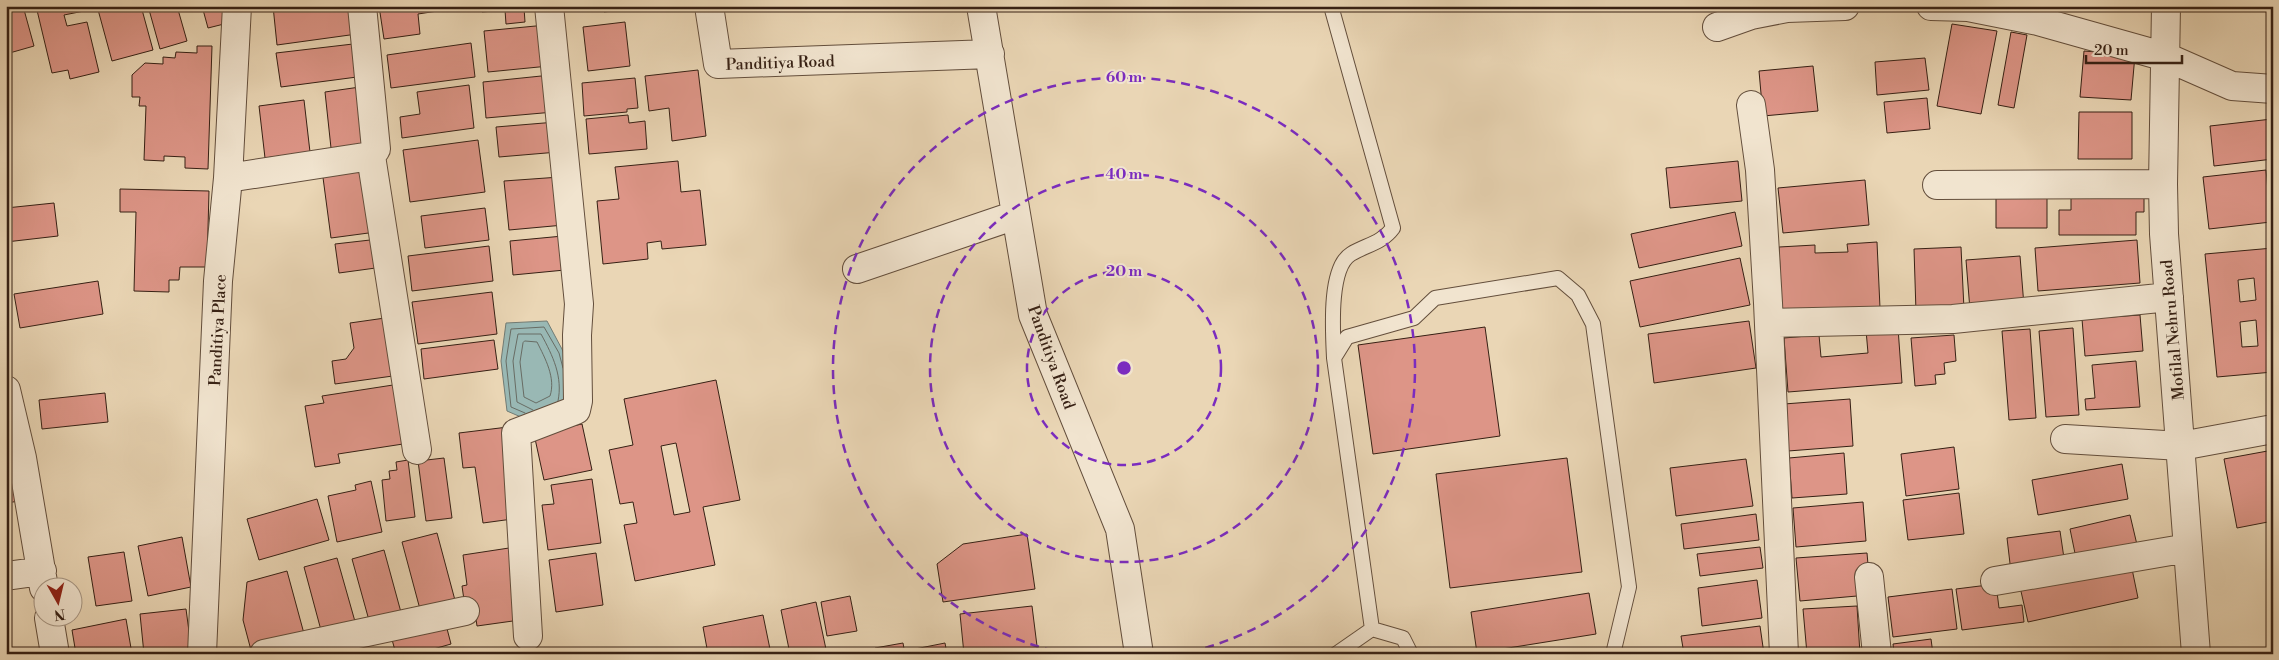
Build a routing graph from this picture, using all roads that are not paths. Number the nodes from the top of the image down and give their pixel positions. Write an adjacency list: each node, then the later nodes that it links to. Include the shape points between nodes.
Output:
1 (237, 6): 17 (street, Panditiya Place)
2 (362, 6): 16 (street, via 376,149)
3 (549, 6): 39 (street, via 579,304 578,401 576,410 516,433)
4 (709, 6): 12 (street, Panditiya Road, via 718,64)
5 (981, 6): 12 (street, Panditiya Road)
6 (1331, 6): 24 (lane, via 1393,228 1386,238 1349,255 1340,269 1333,308)
7 (1845, 6): 11 (street, via 1787,8 1752,15)
8 (1931, 6): 10 (street)
9 (2166, 6): 13 (street, Motilal Nehru Road)
10 (2038, 14): 13 (street)
11 (1716, 28)
12 (990, 54): 20 (street, Panditiya Road)
13 (2166, 57): 14 (street, via 2232,86); 18 (street, Motilal Nehru Road)
14 (2273, 89)
15 (1751, 106): 23 (street, via 1760,170)
16 (371, 156): 17 (street); 29 (street)
17 (228, 178): 41 (street, Panditiya Place, via 218,281)
18 (2163, 184): 19 (street); 22 (street, Motilal Nehru Road)
19 (1937, 185)
20 (1016, 215): 21 (street); 43 (street, Panditiya Road, via 1033,315 1120,529)
21 (856, 269)
22 (2169, 298): 23 (street, via 1953,319); 28 (street, Motilal Nehru Road)
23 (1769, 323): 47 (street)
24 (1334, 358): 38 (lane); 46 (lane, via 1347,337 1414,318 1435,298 1558,278 1578,295 1593,324 1629,587)
25 (6, 390): 33 (street, via 22,458)
26 (2273, 429): 28 (street)
27 (2065, 439): 28 (street)
28 (2181, 446): 30 (street, Motilal Nehru Road)
29 (417, 450)
30 (2188, 548): 35 (street); 49 (street, Motilal Nehru Road)
31 (6, 576): 34 (street)
32 (1869, 577): 48 (street)
33 (43, 578)
34 (32, 579)
35 (1994, 581)
36 (465, 611): 42 (street)
37 (51, 628): 40 (street)
38 (1372, 629): 44 (lane); 45 (lane, via 1403,638)
39 (528, 636)
40 (55, 654)
41 (202, 654)
42 (264, 654)
43 (1139, 654)
44 (1336, 654)
45 (1411, 654)
46 (1613, 654)
47 (1784, 654)
48 (1877, 654)
49 (2196, 654)

